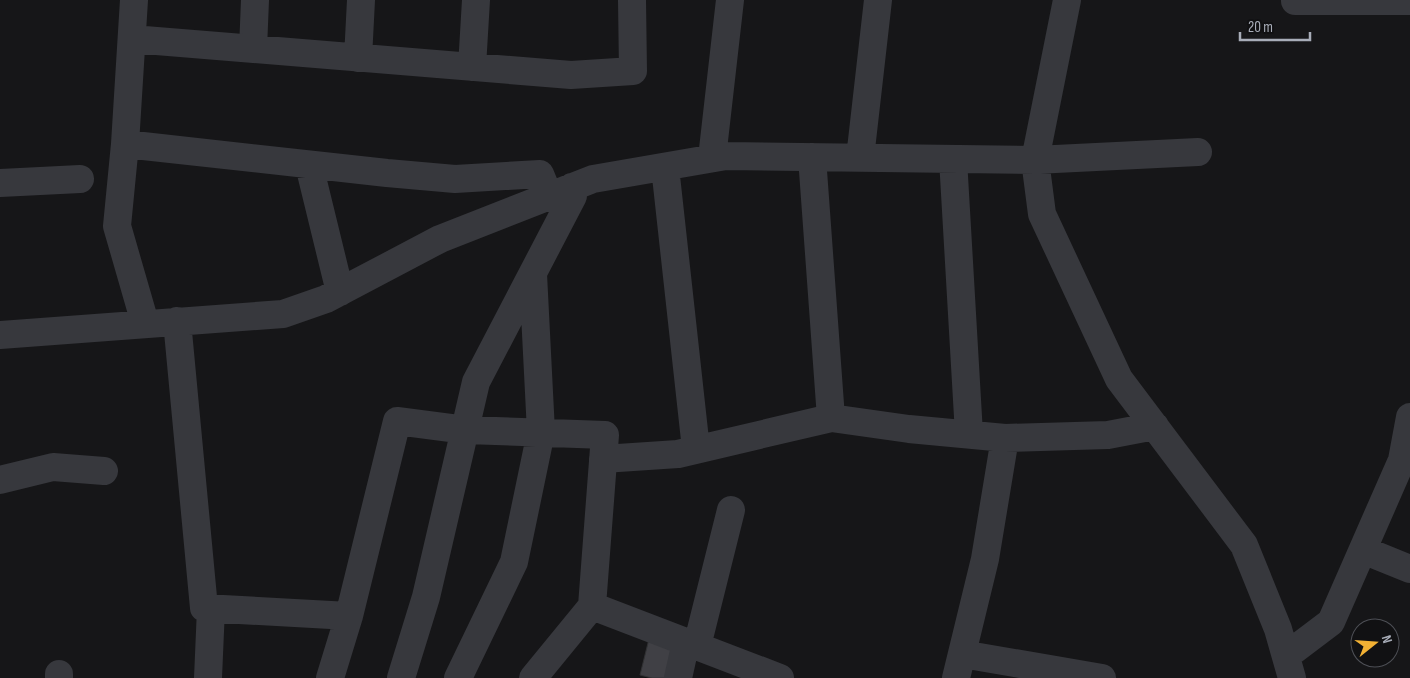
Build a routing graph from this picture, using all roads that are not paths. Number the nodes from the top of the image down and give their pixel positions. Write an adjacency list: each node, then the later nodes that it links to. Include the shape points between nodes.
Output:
1 (134, 0): 11 (street)
2 (255, 0): 12 (street)
3 (361, 0): 13 (street)
4 (476, 0): 14 (street)
5 (632, 0): 14 (street, via 633,71 571,75)
6 (730, 0): 18 (street)
7 (878, 0): 19 (street)
8 (1067, 0): 21 (street)
9 (1294, 1): 10 (street)
10 (1410, 1)
11 (132, 39): 12 (street); 15 (street)
12 (253, 49): 13 (street)
13 (358, 58): 14 (street)
14 (472, 67)
15 (125, 144): 22 (street); 30 (street, via 117,226)
16 (1198, 152): 21 (street)
17 (812, 157): 18 (street); 19 (street); 33 (street)
18 (712, 158): 23 (street)
19 (860, 158): 20 (street)
20 (953, 159): 21 (street); 37 (street)
21 (1035, 160): 34 (street, via 1042,214 1120,379)
22 (309, 165): 26 (street, via 455,179 540,174); 28 (street)
23 (665, 167): 26 (street, via 593,179); 39 (street)
24 (80, 179): 25 (street)
25 (0, 183)
26 (560, 192): 27 (street, via 573,196); 28 (street, via 440,239)
27 (533, 273): 35 (street, via 476,382); 36 (street)
28 (340, 292): 29 (street, via 283,314)
29 (177, 321): 30 (street); 47 (street, via 204,608)
30 (145, 323): 31 (street)
31 (0, 335)
32 (1410, 417): 44 (street, via 1402,460)
33 (831, 418): 37 (street); 39 (street)
34 (1155, 426): 38 (street, via 1108,435); 51 (street, via 1244,545)
35 (466, 430): 36 (street); 48 (street, via 397,421); 54 (street, via 426,597)
36 (541, 432): 40 (street, via 605,435); 55 (street, via 514,562)
37 (969, 434): 38 (street)
38 (1006, 438): 50 (street, via 985,559)
39 (696, 450): 40 (street)
40 (603, 459): 46 (street)
41 (104, 471): 42 (street, via 53,467)
42 (0, 480)
43 (731, 510): 49 (street)
44 (1363, 550): 45 (street); 51 (street, via 1331,622)
45 (1410, 569)
46 (592, 606): 49 (street); 56 (street)
47 (211, 608): 48 (street); 52 (street)
48 (349, 616): 53 (street)
49 (691, 644): 57 (street); 58 (street)
50 (959, 666): 59 (street)
51 (1289, 667)
52 (208, 678)
53 (330, 678)
54 (401, 678)
55 (458, 678)
56 (533, 678)
57 (678, 678)
58 (780, 678)
59 (1102, 678)

